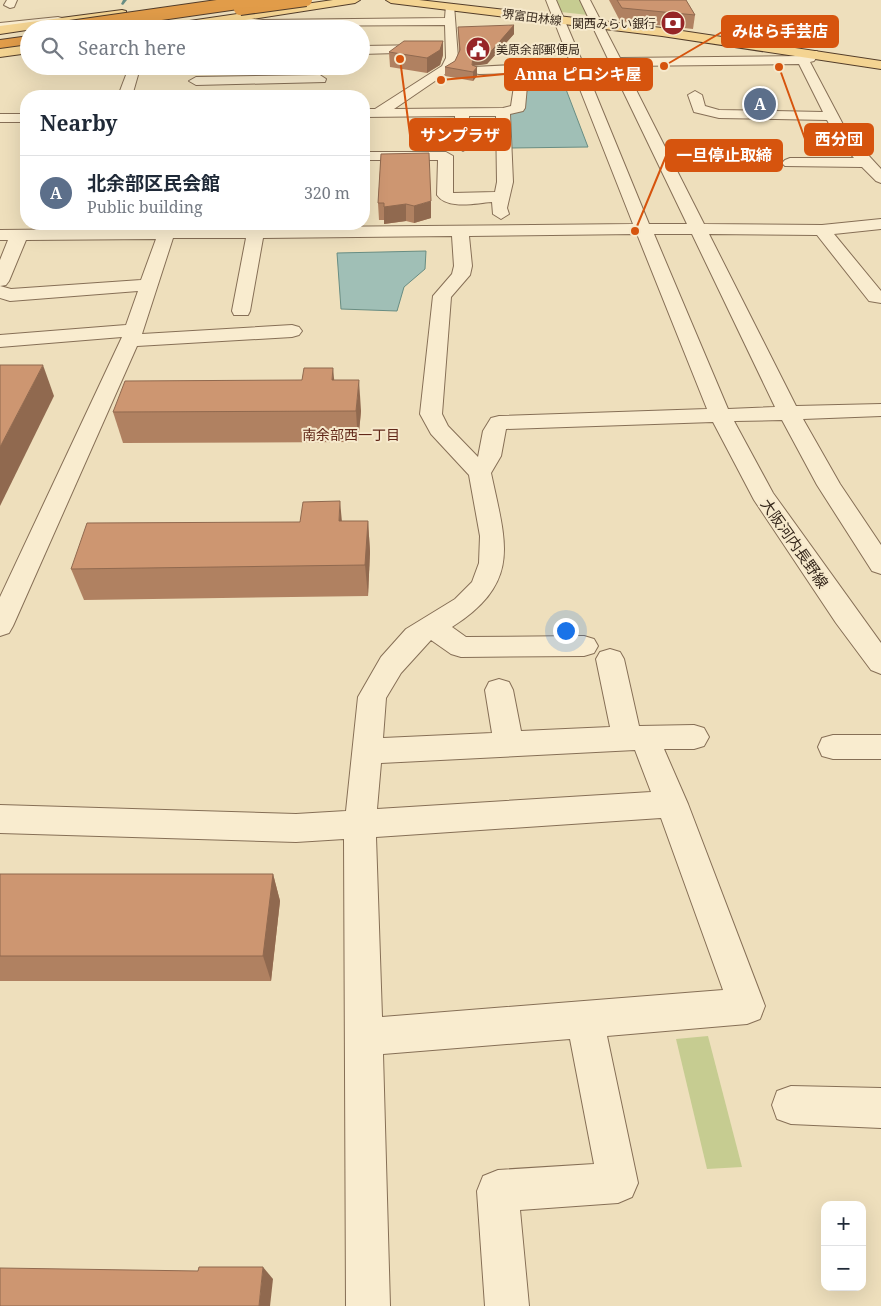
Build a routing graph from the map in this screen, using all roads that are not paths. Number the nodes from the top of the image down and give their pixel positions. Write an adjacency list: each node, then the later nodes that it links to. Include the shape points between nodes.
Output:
1 (218, 0): 9 (main road)
2 (259, 0): 14 (highway, bridge)
3 (355, 0): 7 (main road)
4 (391, 0): 8 (main road, 堺富田林線)
5 (551, 0): 20 (street, 大阪河内長野線)
6 (585, 0): 24 (street)
7 (309, 3): 10 (main road); 16 (highway, bridge); 19 (street, via 320,12)
8 (450, 7): 20 (main road, 堺富田林線); 21 (street)
9 (148, 10): 11 (main road); 15 (main road)
10 (239, 18): 17 (main road); 18 (street)
11 (85, 19): 12 (street); 13 (main road)
12 (73, 20)
13 (77, 20)
14 (119, 20)
15 (151, 20)
16 (176, 20)
17 (225, 20)
18 (245, 20)
19 (319, 20)
20 (558, 20): 24 (main road, 堺富田林線); 38 (street, 大阪河内長野線)
21 (450, 21): 23 (street); 33 (street)
22 (20, 24): 25 (street)
23 (370, 24)
24 (597, 24): 36 (main road, 堺富田林線); 37 (street)
25 (0, 26)
26 (20, 27): 27 (main road)
27 (0, 30)
28 (20, 34): 29 (highway)
29 (0, 37)
30 (0, 44): 31 (highway)
31 (20, 45)
32 (20, 48): 35 (street)
33 (451, 49): 34 (street); 49 (street, via 448,68)
34 (370, 50)
35 (0, 54)
36 (808, 57): 37 (street); 39 (main road, 堺富田林線); 53 (street)
37 (617, 62): 38 (street); 66 (street)
38 (578, 65): 40 (street); 65 (street, 大阪河内長野線)
39 (881, 65)
40 (535, 68): 41 (street); 51 (street, via 522,73 518,108)
41 (479, 70)
42 (132, 75): 45 (street)
43 (197, 75): 46 (street)
44 (319, 75): 47 (street)
45 (127, 90)
46 (193, 90)
47 (320, 90)
48 (695, 95): 53 (street, via 700,109 719,114)
49 (379, 112): 50 (street); 52 (street)
50 (462, 112): 51 (street); 58 (street)
51 (503, 112): 63 (street, via 505,182)
52 (370, 113)
53 (832, 116): 57 (street)
54 (0, 118): 55 (street)
55 (20, 118)
56 (823, 134): 57 (street)
57 (841, 134): 60 (street)
58 (463, 147)
59 (370, 156): 63 (street, via 446,156 445,195 453,199)
60 (866, 162): 61 (street); 62 (street)
61 (790, 163)
62 (881, 178)
63 (500, 198): 71 (street, via 498,208)
64 (881, 224): 72 (street)
65 (643, 229): 66 (street); 71 (street); 88 (street, 大阪河内長野線)
66 (696, 229): 72 (street); 87 (street)
67 (74, 230): 77 (street)
68 (101, 230): 74 (street)
69 (288, 230): 75 (street)
70 (370, 230): 73 (street)
71 (506, 230): 73 (street)
72 (822, 230): 81 (street, via 876,296)
73 (460, 231): 89 (street, via 463,266 461,275 442,296 431,414 450,444)
74 (166, 234): 75 (street); 79 (street)
75 (255, 234): 82 (street, via 235,289)
76 (0, 235): 77 (street)
77 (19, 235): 78 (street)
78 (0, 281)
79 (148, 285): 80 (street, via 10,295); 84 (street)
80 (0, 292)
81 (881, 297)
82 (241, 312)
83 (292, 331): 84 (street)
84 (132, 336): 85 (street); 91 (street)
85 (0, 341)
86 (881, 410): 87 (street)
87 (789, 413): 88 (street); 90 (street, via 829,485)
88 (721, 417): 89 (street, via 499,423 494,431 490,456); 95 (street, 大阪河内長野線, via 762,495)
89 (480, 473): 92 (street, via 492,536 492,563 483,586 464,606)
90 (881, 565)
91 (3, 614)
92 (431, 626): 93 (street, via 461,647); 102 (street, via 416,636 391,665 372,697)
93 (584, 646)
94 (610, 659): 97 (street)
95 (881, 663)
96 (500, 690): 99 (street)
97 (635, 737): 98 (street); 99 (street); 103 (street)
98 (694, 737)
99 (509, 745): 102 (street)
100 (833, 747): 101 (street)
101 (881, 747)
102 (367, 751): 105 (street)
103 (672, 804): 105 (street); 106 (street, via 747,1006)
104 (0, 820): 105 (street, via 296,828)
105 (360, 825): 107 (street)
106 (585, 1019): 107 (street); 111 (street, via 618,1183 498,1191)
107 (362, 1037): 110 (street)
108 (791, 1105): 109 (street)
109 (881, 1108)
110 (368, 1306)
111 (507, 1306)

